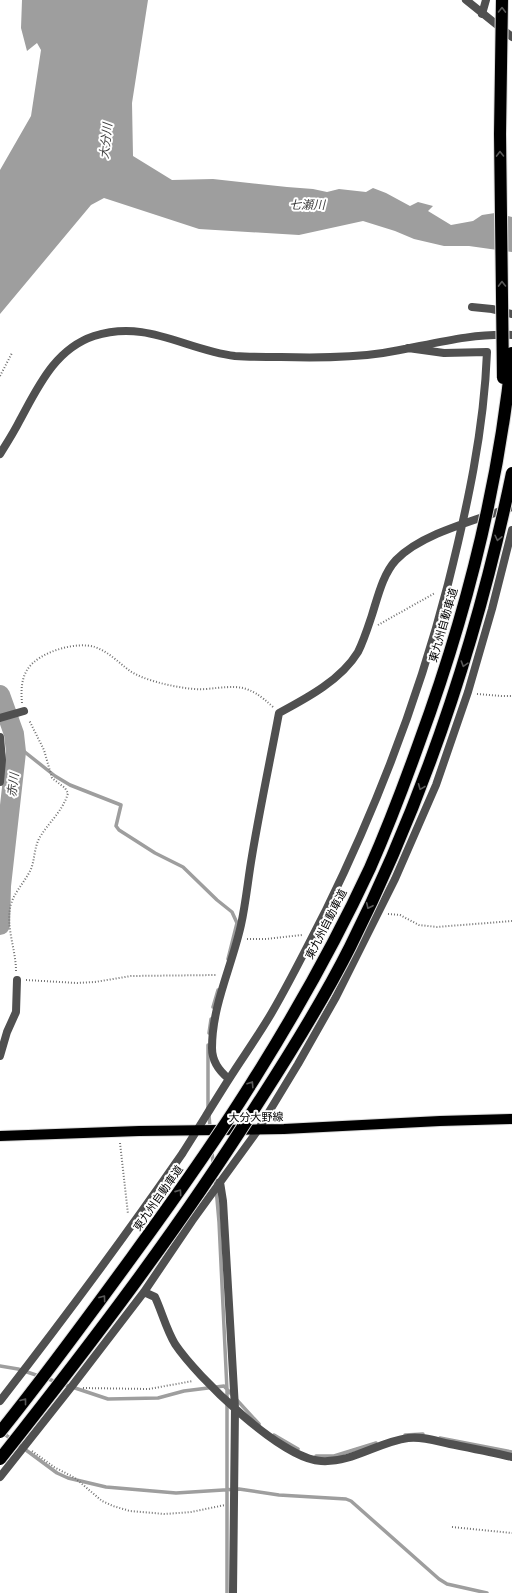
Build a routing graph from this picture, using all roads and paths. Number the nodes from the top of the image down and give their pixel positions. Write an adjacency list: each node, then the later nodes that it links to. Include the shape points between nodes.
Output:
1 (466, 0): 4 (street)
2 (486, 0): 4 (street)
3 (502, 0): 13 (highway, one-way to 3, bridge, via 500,134)
4 (482, 14): 5 (street)
5 (512, 37)
6 (472, 307): 7 (street)
7 (512, 314)
8 (512, 335): 9 (street, via 491,334)
9 (408, 348): 14 (street, via 329,358 262,357 236,356 211,351 145,332 113,332 94,336 74,346 45,375); 18 (street, via 444,353 487,352 486,385)
10 (12, 353): 12 (path)
11 (512, 353): 13 (highway, 東九州自動車道, bridge)
12 (0, 376)
13 (503, 421): 47 (highway, 東九州自動車道, one-way to 13, bridge, via 93,1311 172,1202 256,1077 296,1010 370,867 408,775 455,635 488,509)
14 (0, 454)
15 (512, 473): 17 (highway, bridge)
16 (512, 481): 17 (highway, bridge)
17 (508, 509): 18 (street); 50 (highway, one-way to 50, bridge, via 449,711 423,783 396,849 349,948 297,1042 227,1152 108,1321)
18 (462, 525): 21 (street, via 423,539 395,561 384,580); 34 (street, via 421,678 376,801 294,974)
19 (512, 530): 22 (street)
20 (436, 592): 21 (path)
21 (366, 632): 25 (street, via 357,653 339,673 313,693)
22 (468, 692): 23 (path); 29 (street, via 425,814)
23 (512, 696)
24 (24, 711): 25 (path, via 22,690 24,675 28,668 50,652 78,645 95,647 136,675 157,682 187,688 232,686 248,690); 26 (street); 32 (path, via 44,750 52,778 68,793 54,820 40,838 32,867 11,906 10,929)
25 (279, 713): 31 (street, via 242,923)
26 (0, 718)
27 (0, 736): 28 (street)
28 (0, 782)
29 (379, 912): 30 (path, via 400,915 419,925 437,927); 37 (street, via 314,1037)
30 (512, 921)
31 (226, 976): 32 (path, via 131,976 68,983); 34 (street, via 218,1004 212,1048 217,1066)
32 (17, 980): 33 (street, via 16,1012)
33 (0, 1056)
34 (229, 1079): 36 (street)
35 (512, 1119): 37 (main road, 大分大野線)
36 (197, 1130): 37 (main road, 大分大野線); 38 (main road, 大分大野線); 41 (street)
37 (258, 1130): 40 (street)
38 (118, 1132): 39 (main road, 大分大野線); 41 (path)
39 (0, 1136)
40 (220, 1182): 42 (street); 46 (street)
41 (129, 1228): 45 (street)
42 (144, 1292): 43 (street, via 155,1296 174,1342); 44 (street)
43 (204, 1378): 44 (path, via 149,1389 89,1389); 46 (street)
44 (73, 1386): 48 (street)
45 (1, 1397)
46 (235, 1408): 49 (street, via 291,1452 306,1459 344,1459 409,1438 423,1438); 52 (street)
47 (0, 1432)
48 (25, 1446): 51 (street); 52 (path, via 54,1467 75,1478 102,1501 113,1506 165,1514)
49 (512, 1456)
50 (0, 1459)
51 (0, 1477)
52 (234, 1504): 55 (street)
53 (452, 1527): 54 (path)
54 (512, 1533)
55 (233, 1593)

